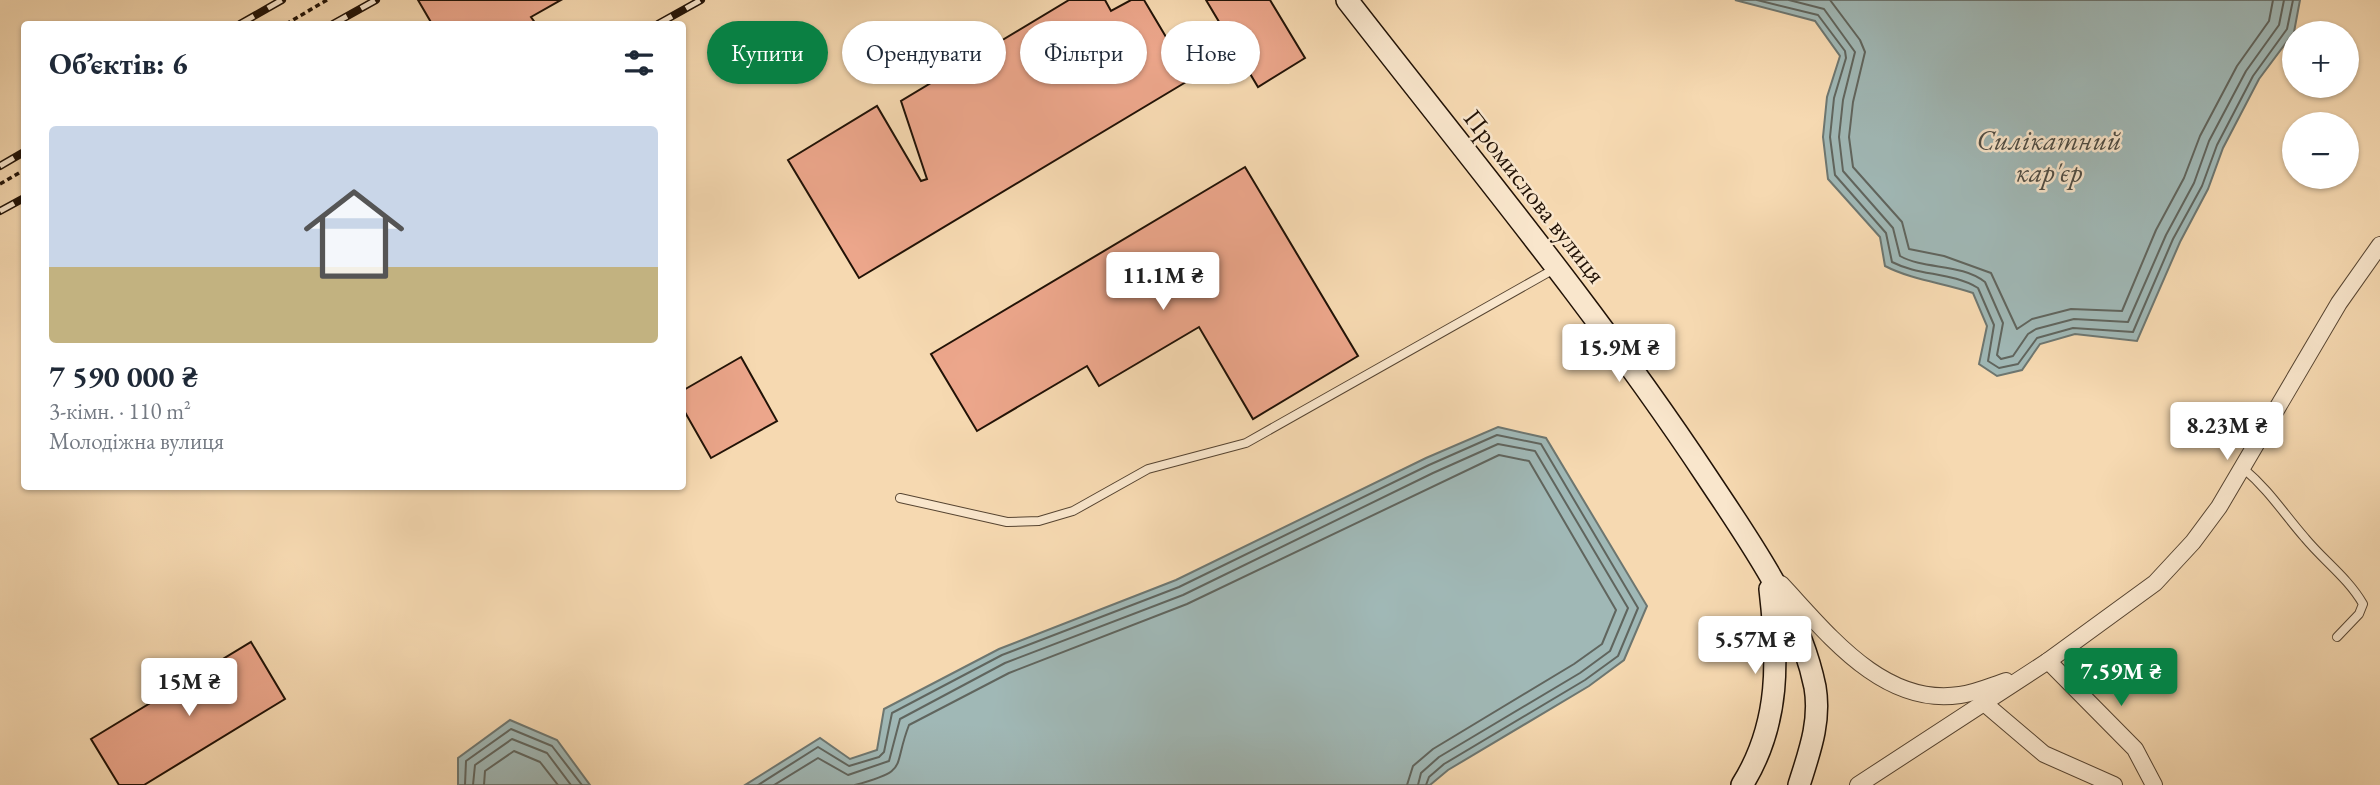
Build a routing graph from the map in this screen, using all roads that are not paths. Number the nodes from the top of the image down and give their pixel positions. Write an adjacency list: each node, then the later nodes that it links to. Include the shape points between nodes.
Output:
1 (1347, 0): 3 (street, Промислова вулиця)
2 (2380, 245): 4 (street, via 2339,303)
3 (1556, 268): 5 (lane, via 1246,443 1148,469 1073,511 1039,521 1007,522); 6 (street, Промислова вулиця, via 1640,376)
4 (2244, 469): 7 (lane, via 2274,497 2363,604); 8 (street, via 2193,542 2155,583)
5 (900, 498)
6 (1768, 569): 9 (street, via 1836,643 1870,673 1892,683 1942,697); 11 (street, via 1776,682 1766,732); 12 (street, Промислова вулиця, via 1805,649 1815,690 1816,731)
7 (2337, 636)
8 (2049, 660): 9 (street); 15 (street, via 2135,749)
9 (2019, 677): 10 (street)
10 (1984, 703): 13 (street); 14 (street, via 2044,754)
11 (1742, 785)
12 (1799, 785)
13 (1858, 785)
14 (2113, 785)
15 (2154, 785)

